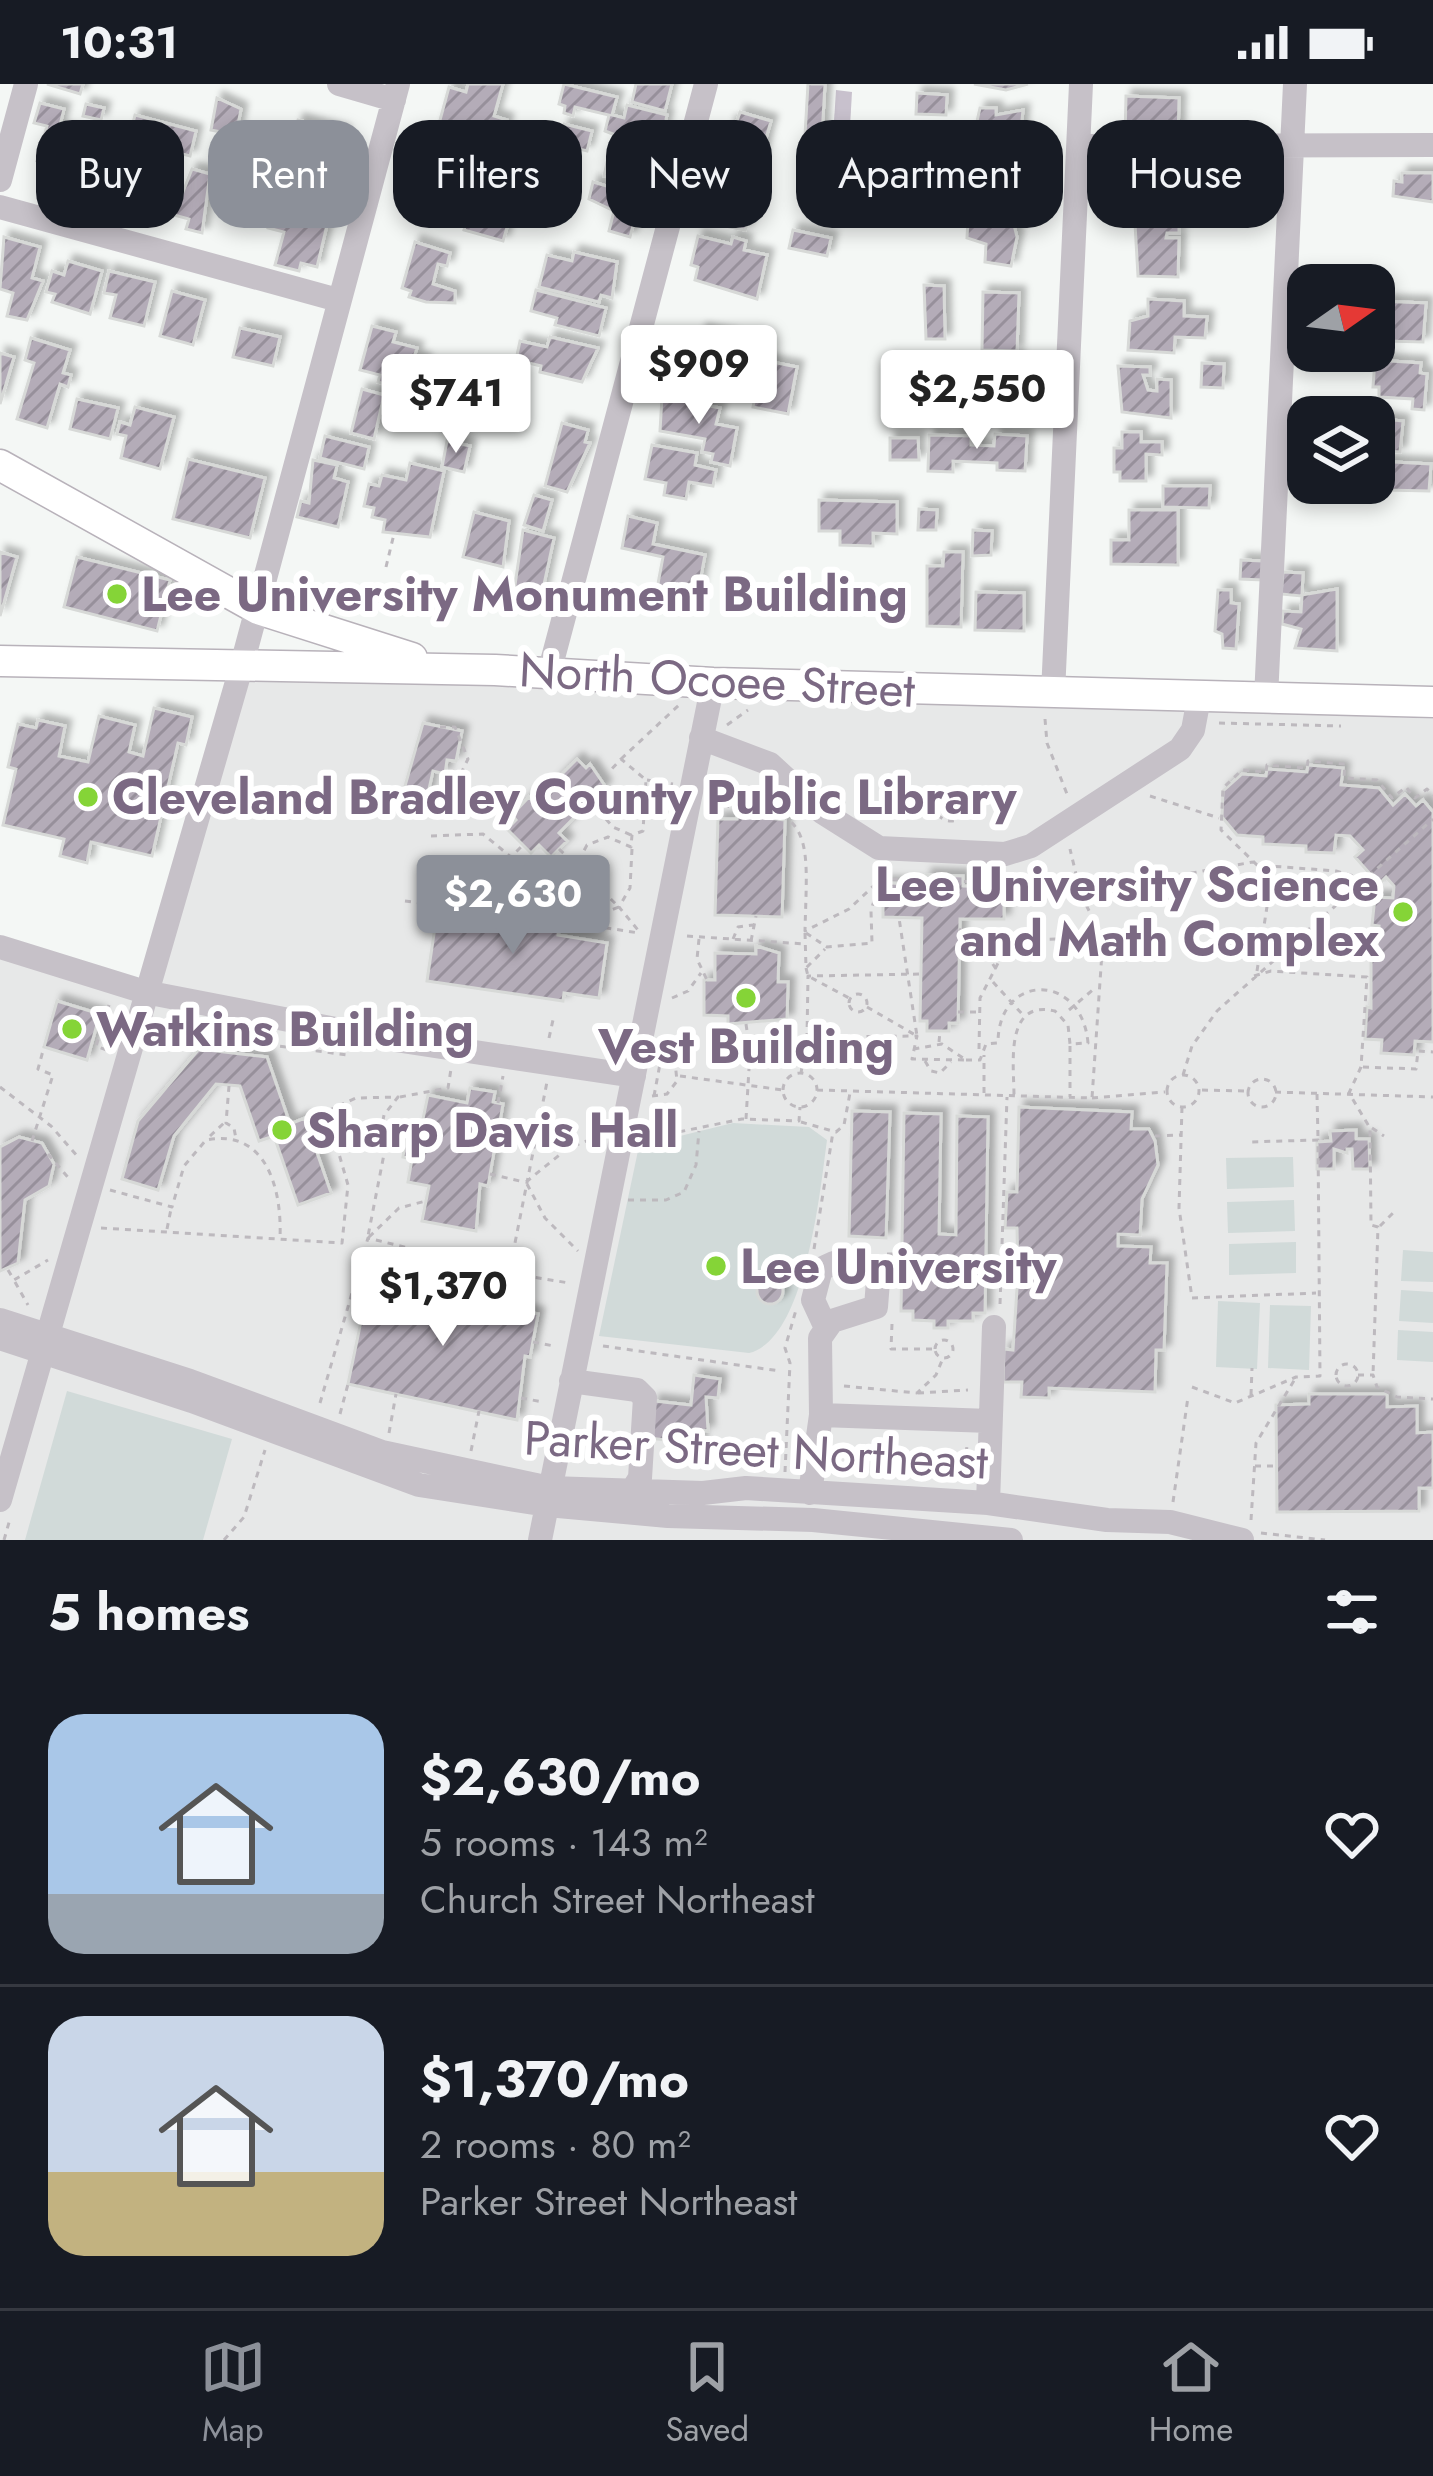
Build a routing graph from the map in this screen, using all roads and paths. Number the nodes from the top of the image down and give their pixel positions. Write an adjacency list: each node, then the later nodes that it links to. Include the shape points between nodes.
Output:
1 (26, 84): 10 (street)
2 (339, 84): 6 (street)
3 (706, 84): 20 (street)
4 (1082, 84): 9 (street)
5 (1295, 84): 7 (street)
6 (396, 92): 12 (street)
7 (1293, 143): 8 (street); 9 (street); 23 (street)
8 (1433, 145)
9 (1079, 146): 26 (street)
10 (0, 180)
11 (0, 207): 12 (street)
12 (338, 300): 16 (street)
13 (0, 465): 16 (main road)
14 (394, 534): 15 (path)
15 (386, 567)
16 (257, 609): 18 (street); 19 (main road, via 407,657)
17 (0, 661): 18 (main road, North Ocoee Street)
18 (241, 668): 19 (main road, North Ocoee Street); 90 (street)
19 (495, 670): 20 (main road, North Ocoee Street)
20 (549, 673): 21 (main road, North Ocoee Street)
21 (712, 683): 26 (main road, North Ocoee Street); 32 (street)
22 (669, 696): 24 (path)
23 (1267, 698): 25 (main road, North Ocoee Street); 29 (main road, North Ocoee Street)
24 (684, 700): 27 (path); 33 (path)
25 (1433, 702)
26 (1049, 705): 29 (main road, North Ocoee Street); 37 (path, via 1047,743)
27 (689, 708)
28 (760, 708): 32 (path, via 734,716)
29 (1197, 710): 30 (path); 32 (street, via 1180,749 1031,846 1005,854 879,848 770,764)
30 (1345, 726)
31 (440, 727): 43 (path, via 455,727 468,759)
32 (711, 742): 134 (street)
33 (620, 759): 35 (path); 36 (path)
34 (678, 767): 36 (path, via 674,785)
35 (609, 772)
36 (646, 779): 50 (path, via 644,826)
37 (1067, 794)
38 (1433, 795): 47 (path, via 1426,789 1415,798 1406,787 1392,798 1377,780 1344,778 1345,764 1267,765 1266,772 1242,770 1222,788)
39 (1150, 796): 47 (path)
40 (708, 797): 45 (path)
41 (590, 801): 50 (path)
42 (935, 802): 42 (path, via 956,789 966,811 944,820)
43 (446, 804)
44 (753, 806): 46 (path)
45 (704, 808)
46 (753, 814)
47 (1220, 818): 56 (path, via 1236,849)
48 (1433, 819): 58 (path)
49 (431, 836): 52 (path, via 483,834 511,857)
50 (632, 836): 51 (path)
51 (631, 847): 55 (path, via 594,839); 61 (path, via 630,888)
52 (521, 848)
53 (559, 849): 55 (path)
54 (1070, 849): 71 (path)
55 (576, 866): 60 (path); 61 (path)
56 (1273, 866): 58 (path); 86 (path)
57 (881, 879): 78 (path, via 872,944)
58 (1364, 880): 86 (path)
59 (405, 901): 65 (path)
60 (570, 906): 61 (path, via 604,914); 65 (path)
61 (619, 908): 68 (path)
62 (646, 912): 68 (path)
63 (756, 916): 66 (path)
64 (899, 918): 83 (path)
65 (556, 920): 68 (path)
66 (753, 925): 73 (path, via 738,927); 74 (path)
67 (959, 928): 75 (path)
68 (641, 933): 79 (path)
69 (679, 935): 70 (path)
70 (700, 937): 73 (path); 82 (path)
71 (1103, 938): 72 (path); 89 (path)
72 (1010, 940): 75 (path); 81 (path)
73 (733, 941): 74 (path)
74 (752, 943): 76 (path)
75 (979, 943): 81 (path)
76 (805, 944): 78 (path, via 805,931); 80 (path)
77 (0, 947): 90 (street)
78 (826, 947): 80 (path)
79 (639, 948)
80 (806, 968): 85 (path)
81 (996, 969): 88 (path)
82 (701, 973): 87 (path); 92 (path, via 688,992)
83 (907, 974): 84 (path); 85 (path); 97 (path)
84 (921, 974)
85 (808, 976): 93 (path); 107 (path)
86 (1254, 976): 129 (path, via 1367,977); 133 (path, via 1202,1030)
87 (706, 980)
88 (990, 980): 94 (path); 101 (path)
89 (1096, 987): 95 (path); 123 (path)
90 (145, 992): 134 (street); 208 (street)
91 (108, 996): 124 (path, via 94,1045)
92 (664, 998)
93 (850, 999): 96 (path, via 862,994); 96 (path, via 854,1012)
94 (1012, 1001): 95 (path, via 1046,990); 102 (path); 110 (path)
95 (1075, 1005): 99 (path); 111 (path)
96 (867, 1007): 108 (path)
97 (911, 1009): 98 (path); 108 (path)
98 (920, 1009)
99 (1069, 1010)
100 (958, 1012): 101 (path)
101 (979, 1012): 119 (path)
102 (1024, 1016): 113 (path); 114 (path, via 1059,1014)
103 (553, 1020): 115 (path)
104 (746, 1024): 118 (path)
105 (150, 1030): 109 (path)
106 (940, 1031): 112 (path)
107 (807, 1036): 108 (path); 118 (path); 132 (path)
108 (917, 1036): 117 (path)
109 (236, 1042): 122 (path); 125 (path)
110 (998, 1042): 113 (path); 119 (path)
111 (1088, 1043): 114 (path); 123 (path)
112 (939, 1044): 117 (path); 128 (path)
113 (1015, 1044): 150 (path)
114 (1070, 1045): 153 (path)
115 (548, 1046)
116 (44, 1047): 160 (path, via 38,1069 53,1075)
117 (914, 1049): 126 (path, via 912,1059)
118 (750, 1051): 137 (path)
119 (982, 1051): 128 (path, via 980,1060); 149 (path)
120 (662, 1052): 152 (path)
121 (1433, 1052): 129 (path, via 1418,1051 1416,1070)
122 (235, 1053)
123 (1094, 1055): 155 (path)
124 (116, 1057)
125 (365, 1057)
126 (924, 1059): 127 (path); 127 (path, via 940,1073)
127 (952, 1060): 128 (path)
128 (966, 1060)
129 (1361, 1067): 148 (path)
130 (469, 1069): 151 (path, via 451,1066 448,1088)
131 (486, 1072): 156 (path, via 504,1074)
132 (801, 1073): 140 (path); 141 (path)
133 (1183, 1075): 142 (path); 145 (path)
134 (634, 1076): 221 (street)
135 (678, 1076): 137 (path)
136 (547, 1081): 182 (path)
137 (748, 1084): 140 (path); 161 (path)
138 (229, 1086): 164 (path)
139 (0, 1087): 160 (path)
140 (783, 1090): 157 (path)
141 (817, 1090): 143 (path); 157 (path)
142 (1199, 1090): 144 (path); 158 (path)
143 (850, 1091): 149 (path); 167 (path, via 844,1125)
144 (1248, 1091): 146 (path, via 1262,1080); 146 (path, via 1259,1107)
145 (1167, 1092): 155 (path); 158 (path)
146 (1276, 1092): 147 (path)
147 (1317, 1093): 148 (path); 173 (path)
148 (1349, 1093): 154 (path); 165 (path)
149 (984, 1095): 150 (path)
150 (1010, 1095): 153 (path); 206 (path)
151 (398, 1096): 159 (path, via 368,1095); 192 (path, via 379,1133 386,1144)
152 (654, 1096)
153 (1070, 1097): 155 (path)
154 (1433, 1097)
155 (1092, 1098)
156 (498, 1103)
157 (800, 1107): 163 (path)
158 (1182, 1107): 168 (path)
159 (326, 1109): 162 (path); 191 (path, via 348,1185 342,1243)
160 (41, 1118): 174 (path); 177 (path, via 83,1164)
161 (746, 1119): 163 (path); 166 (path)
162 (306, 1121)
163 (799, 1121): 167 (path)
164 (226, 1123): 172 (path); 175 (path)
165 (1370, 1128): 171 (path); 188 (path, via 1371,1225)
166 (699, 1129): 176 (path); 184 (path, via 697,1165 684,1192)
167 (833, 1132): 193 (path)
168 (1181, 1135): 170 (path); 202 (path, via 1179,1208 1192,1298)
169 (602, 1136): 182 (path, via 568,1148)
170 (1155, 1136)
171 (1384, 1136)
172 (210, 1139): 175 (path); 186 (path, via 184,1166)
173 (1318, 1140): 178 (path); 202 (path)
174 (32, 1141)
175 (236, 1141): 191 (path, via 255,1148 268,1166)
176 (637, 1141)
177 (90, 1142)
178 (1248, 1142)
179 (48, 1154): 181 (path, via 76,1188)
180 (490, 1174): 182 (path)
181 (80, 1176)
182 (526, 1182): 195 (path, via 562,1241 580,1251); 197 (path)
183 (105, 1189): 186 (path)
184 (624, 1200)
185 (426, 1201): 192 (path, via 399,1208)
186 (172, 1208): 190 (path)
187 (1396, 1210): 188 (path)
188 (1378, 1227): 216 (path)
189 (93, 1228): 190 (path)
190 (166, 1232): 191 (path)
191 (280, 1238)
192 (368, 1238): 194 (path); 233 (path)
193 (814, 1251)
194 (427, 1256): 197 (path); 201 (path)
195 (577, 1267)
196 (8, 1270): 199 (path)
197 (509, 1273): 200 (path); 203 (path)
198 (49, 1275): 199 (path, via 55,1256)
199 (14, 1280): 208 (path)
200 (573, 1284)
201 (419, 1288)
202 (1319, 1293): 217 (path)
203 (501, 1306)
204 (0, 1320): 208 (street, Parker Street Northeast)
205 (789, 1324): 243 (path)
206 (994, 1327): 237 (street)
207 (826, 1328): 223 (street)
208 (42, 1336): 209 (street, Parker Street Northeast); 246 (street, Parker Street Northeast, via 418,1485); 247 (street)
209 (0, 1338)
210 (532, 1342): 212 (path)
211 (595, 1345): 215 (path)
212 (562, 1348)
213 (943, 1358): 226 (path)
214 (1252, 1368): 229 (path)
215 (780, 1372)
216 (1373, 1375): 218 (path); 231 (path, via 1377,1387 1397,1397)
217 (1320, 1376): 219 (path); 220 (path)
218 (1358, 1376): 220 (path, via 1349,1387); 220 (path, via 1346,1364)
219 (1296, 1377): 229 (path); 241 (path, via 1256,1443)
220 (1336, 1377)
221 (571, 1381): 244 (street, via 637,1390 645,1398); 246 (street)
222 (347, 1384): 236 (path)
223 (819, 1384): 226 (path); 235 (street)
224 (1192, 1387): 229 (path, via 1228,1402)
225 (970, 1390): 226 (path)
226 (917, 1393)
227 (396, 1394): 238 (path)
228 (1188, 1396): 249 (path)
229 (1251, 1396)
230 (521, 1398): 232 (path)
231 (1433, 1399)
232 (550, 1404)
233 (320, 1411)
234 (479, 1412): 240 (path)
235 (820, 1415): 237 (street); 245 (street)
236 (338, 1421)
237 (990, 1421): 248 (street)
238 (388, 1440)
239 (267, 1444): 252 (path, via 244,1516)
240 (470, 1459)
241 (1253, 1466): 242 (path); 251 (path)
242 (1277, 1466)
243 (785, 1475)
244 (633, 1489): 245 (street, Parker Street Northeast); 246 (street, Parker Street Northeast)
245 (810, 1493): 248 (street, Parker Street Northeast)
246 (549, 1496): 250 (street, Parker Street Northeast); 253 (street)
247 (0, 1500)
248 (988, 1503): 251 (street, Parker Street Northeast)
249 (1172, 1510)
250 (812, 1530): 254 (street, Parker Street Northeast)
251 (1246, 1535)
252 (224, 1540)
253 (540, 1540)
254 (1011, 1540)

